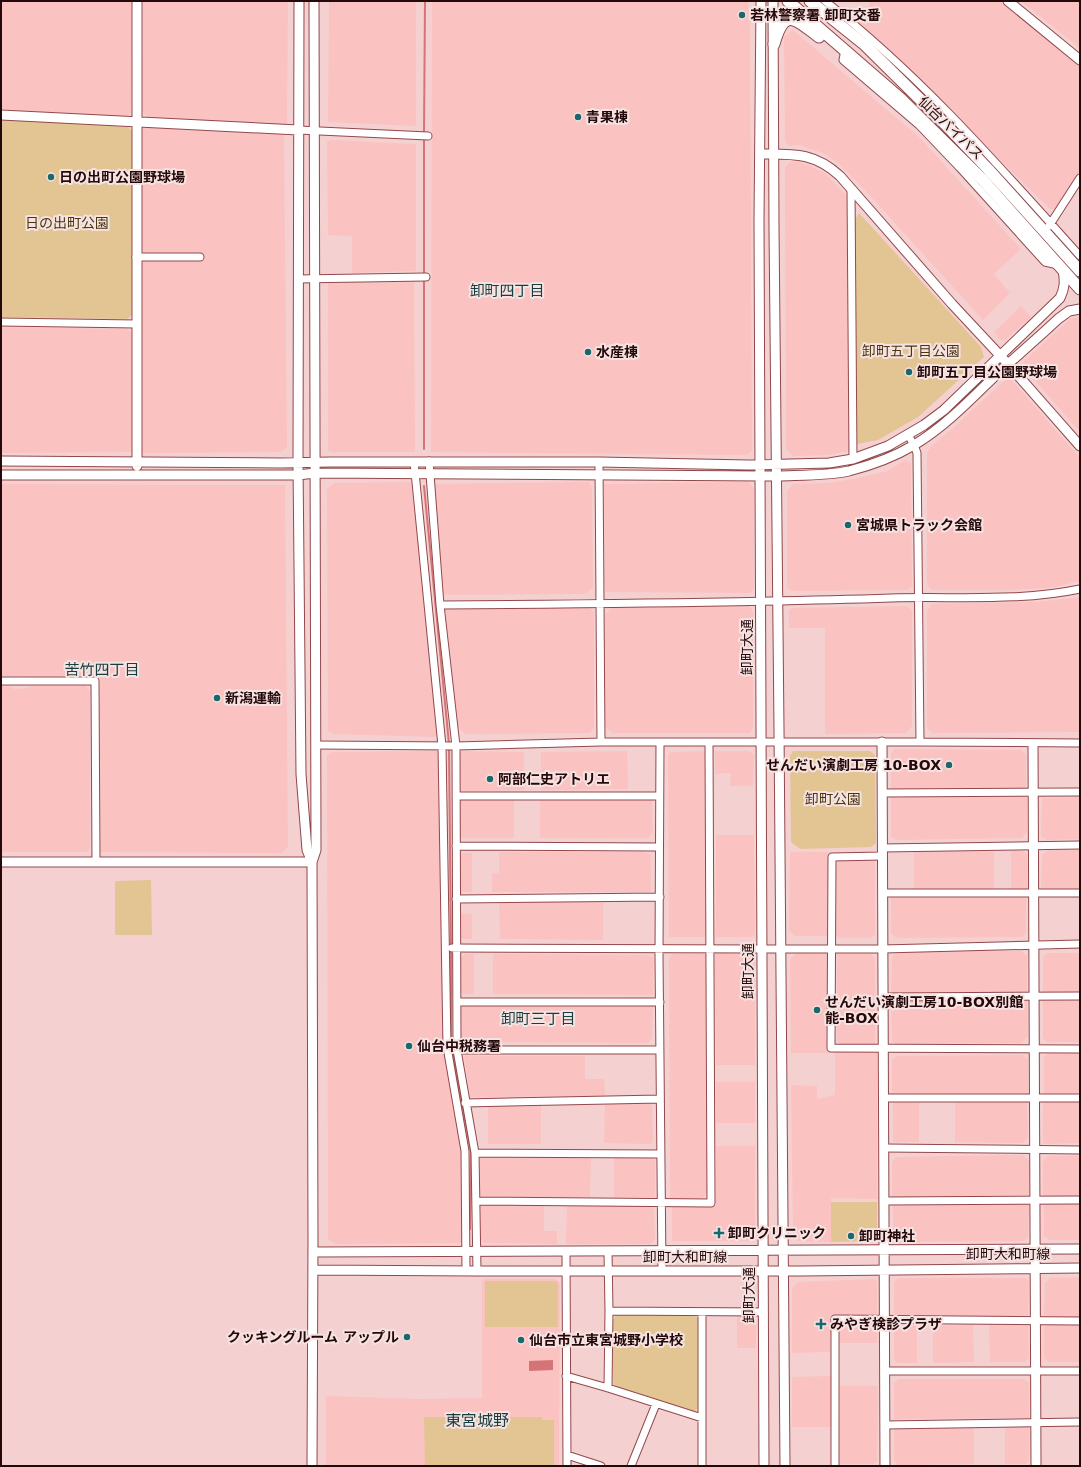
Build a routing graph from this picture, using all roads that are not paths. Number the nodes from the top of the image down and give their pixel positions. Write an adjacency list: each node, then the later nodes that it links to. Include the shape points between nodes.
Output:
1 (137, 1): 14 (street)
2 (299, 1): 15 (street)
3 (314, 1): 16 (street)
4 (761, 1): 18 (street, 卸町大通)
5 (773, 1): 11 (street)
6 (788, 1): 10 (highway, 仙台バイパス)
7 (810, 1): 22 (highway, 仙台バイパス, via 865,45)
8 (825, 1): 22 (street, via 888,55 967,133)
9 (1008, 1): 12 (street)
10 (836, 43): 11 (highway, via 823,40 791,19 780,27); 26 (highway, 仙台バイパス, via 901,99 982,179)
11 (774, 44): 19 (street)
12 (1080, 60)
13 (1, 115): 14 (street)
14 (137, 122): 15 (street); 24 (street)
15 (298, 130): 16 (street); 29 (street)
16 (313, 130): 17 (street); 30 (street)
17 (424, 136)
18 (760, 154): 19 (street); 48 (street, 卸町大通)
19 (774, 154): 21 (street, via 807,156 820,161); 49 (street)
20 (1080, 178): 22 (street)
21 (852, 188): 35 (street, via 952,304); 40 (street)
22 (1048, 228): 23 (street); 27 (highway, 仙台バイパス)
23 (1080, 256)
24 (136, 257): 25 (street); 34 (street)
25 (200, 257)
26 (1062, 268): 31 (highway, 仙台バイパス); 35 (street, via 1065,282 1060,298)
27 (1080, 271)
28 (423, 277): 30 (street)
29 (298, 279): 30 (street); 44 (street)
30 (314, 279): 45 (street)
31 (1080, 289)
32 (1080, 309): 36 (street, via 1064,314)
33 (1, 322): 34 (street)
34 (136, 324): 42 (street)
35 (1000, 355): 36 (street); 37 (street, via 944,410)
36 (1008, 364): 38 (street, via 952,416); 39 (street)
37 (908, 435): 38 (street); 40 (street, via 888,446)
38 (914, 445): 58 (street, via 892,456 848,471); 60 (street, via 917,453)
39 (1080, 446)
40 (853, 459): 49 (street, via 829,463)
41 (1, 461): 42 (street)
42 (137, 461): 44 (street); 55 (street)
43 (429, 461): 46 (street); 47 (street); 52 (street)
44 (298, 462): 45 (street); 56 (street)
45 (315, 462): 46 (street); 50 (street)
46 (414, 462): 51 (street)
47 (599, 462): 48 (street); 53 (street)
48 (761, 464): 49 (street); 57 (street, 卸町大通)
49 (776, 464): 58 (street)
50 (315, 473): 51 (street); 56 (street); 75 (street)
51 (415, 474): 52 (street); 76 (street)
52 (430, 474): 53 (street); 64 (street)
53 (599, 474): 57 (street); 63 (street)
54 (1, 475): 55 (street)
55 (137, 475): 56 (street)
56 (298, 475): 90 (street, via 301,774 307,850)
57 (761, 476): 58 (street); 61 (street, 卸町大通)
58 (777, 476): 62 (street)
59 (1080, 589): 60 (street, via 1055,594 1006,597)
60 (919, 597): 62 (street); 71 (street)
61 (761, 602): 62 (street); 63 (street); 68 (street, 卸町大通)
62 (778, 602): 69 (street)
63 (600, 603): 64 (street); 66 (street)
64 (440, 605): 77 (street)
65 (1, 681): 89 (street, via 95,681)
66 (601, 742): 67 (street); 77 (street)
67 (660, 742): 72 (street); 82 (street)
68 (762, 742): 69 (street); 72 (street); 103 (street, 卸町大通)
69 (779, 742): 70 (street); 104 (street)
70 (882, 742): 71 (street); 80 (street)
71 (920, 742): 74 (street)
72 (709, 743): 102 (street)
73 (1080, 743): 74 (street)
74 (1033, 744): 78 (street)
75 (316, 745): 76 (street); 90 (street, via 316,850)
76 (442, 746): 77 (street); 98 (street)
77 (454, 746): 81 (street)
78 (1033, 792): 79 (street); 80 (street); 84 (street)
79 (1080, 792)
80 (882, 793): 87 (street)
81 (456, 796): 82 (street); 83 (street)
82 (659, 796): 86 (street)
83 (456, 846): 86 (street); 95 (street)
84 (1033, 846): 85 (street); 87 (street); 93 (street)
85 (1080, 846)
86 (659, 847): 94 (street)
87 (882, 852): 92 (street); 100 (street, via 832,857)
88 (1, 862): 89 (street)
89 (96, 862): 90 (street)
90 (312, 862): 138 (street)
91 (1080, 893): 93 (street)
92 (882, 894): 93 (street); 105 (street)
93 (1034, 894): 96 (street)
94 (660, 897): 95 (street); 101 (street)
95 (456, 899): 99 (street)
96 (1034, 944): 97 (street); 105 (street); 108 (street)
97 (1080, 944)
98 (446, 948): 99 (street); 139 (street, via 447,1046 465,1151)
99 (456, 948): 101 (street); 109 (street)
100 (831, 948): 104 (street); 105 (street); 111 (street, via 831,1048)
101 (659, 949): 102 (street); 110 (street)
102 (710, 949): 103 (street); 130 (street, via 711,1203)
103 (762, 949): 104 (street); 136 (street, 卸町大通)
104 (781, 949): 137 (street)
105 (883, 949): 107 (street)
106 (1080, 996): 108 (street)
107 (883, 997): 108 (street); 111 (street)
108 (1034, 997): 112 (street)
109 (458, 1002): 110 (street); 114 (street)
110 (660, 1002): 115 (street)
111 (883, 1048): 112 (street); 116 (street)
112 (1035, 1049): 113 (street); 117 (street)
113 (1080, 1049)
114 (457, 1050): 115 (street); 120 (street)
115 (660, 1050): 119 (street)
116 (884, 1098): 117 (street); 121 (street)
117 (1035, 1098): 118 (street); 122 (street)
118 (1080, 1098)
119 (660, 1099): 120 (street); 125 (street)
120 (465, 1103): 124 (street)
121 (884, 1148): 122 (street); 126 (street)
122 (1035, 1150): 123 (street); 127 (street)
123 (1080, 1150)
124 (475, 1153): 125 (street); 129 (street)
125 (661, 1154): 130 (street)
126 (884, 1200): 127 (street); 133 (street)
127 (1035, 1200): 128 (street); 131 (street)
128 (1080, 1200)
129 (476, 1201): 130 (street); 140 (street)
130 (661, 1202): 135 (street)
131 (1035, 1249): 132 (street, 卸町大和町線); 133 (street, 卸町大和町線); 142 (street)
132 (1080, 1249)
133 (884, 1250): 137 (street, 卸町大和町線); 148 (street)
134 (608, 1251): 135 (street, 卸町大和町線); 141 (street, 卸町大和町線); 145 (street)
135 (662, 1251): 136 (street, 卸町大和町線); 146 (street)
136 (763, 1251): 137 (street, 卸町大和町線); 147 (street, 卸町大通)
137 (784, 1251): 151 (street)
138 (313, 1252): 139 (street, 卸町大和町線); 144 (street)
139 (466, 1252): 140 (street, 卸町大和町線); 149 (street)
140 (477, 1252): 141 (street, 卸町大和町線); 152 (street)
141 (566, 1252): 150 (street)
142 (1035, 1268): 143 (street, 卸町大和町線); 148 (street, 卸町大和町線); 157 (street)
143 (1080, 1268)
144 (313, 1270): 149 (street, 卸町大和町線); 170 (street)
145 (608, 1270): 146 (street, 卸町大和町線); 150 (street, 卸町大和町線); 153 (street)
146 (662, 1270): 147 (street, 卸町大和町線)
147 (763, 1270): 151 (street, 卸町大和町線); 155 (street, 卸町大通)
148 (885, 1270): 151 (street, 卸町大和町線); 156 (street)
149 (466, 1271): 152 (street, 卸町大和町線)
150 (566, 1271): 152 (street, 卸町大和町線); 162 (street)
151 (784, 1271): 176 (street)
152 (477, 1272)
153 (609, 1311): 154 (street); 163 (street)
154 (702, 1312): 155 (street); 165 (street)
155 (763, 1312): 175 (street, 卸町大通)
156 (886, 1319): 157 (street); 159 (street); 177 (street, via 835,1319)
157 (1036, 1320): 158 (street); 160 (street)
158 (1080, 1320)
159 (885, 1371): 160 (street); 168 (street)
160 (1036, 1371): 161 (street); 166 (street)
161 (1080, 1371)
162 (566, 1376): 163 (street); 169 (street)
163 (608, 1388): 164 (street)
164 (656, 1404): 165 (street); 173 (street)
165 (702, 1418): 174 (street)
166 (1036, 1422): 167 (street); 168 (street); 179 (street)
167 (1080, 1422)
168 (885, 1425): 178 (street)
169 (567, 1456): 171 (street); 172 (street)
170 (312, 1466)
171 (567, 1466)
172 (601, 1466)
173 (631, 1466)
174 (702, 1466)
175 (764, 1466)
176 (785, 1466)
177 (835, 1466)
178 (885, 1466)
179 (1036, 1466)

